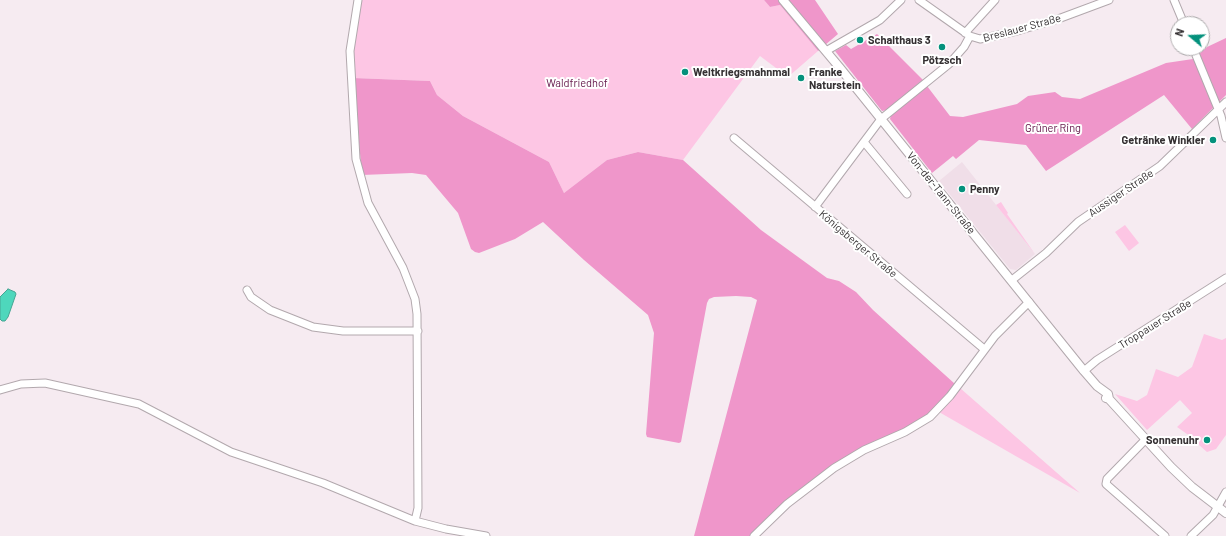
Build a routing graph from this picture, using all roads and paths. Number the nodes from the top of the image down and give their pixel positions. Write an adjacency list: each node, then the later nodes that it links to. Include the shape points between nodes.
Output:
1 (358, 0): 24 (street, via 350,51 356,159 368,203 403,268 411,289)
2 (783, 0): 10 (street, Von-der-Tann-Straße)
3 (901, 0): 10 (street, via 880,20)
4 (920, 0): 9 (street)
5 (995, 0): 9 (street)
6 (1109, 0): 9 (street, Breslauer Straße, via 1017,31 980,39)
7 (1176, 1): 8 (street)
8 (1181, 16)
9 (967, 35): 14 (street, via 964,47 949,64)
10 (826, 50): 14 (street, Von-der-Tann-Straße)
11 (1196, 56): 13 (street)
12 (1226, 102): 13 (street, Aussiger Straße)
13 (1218, 109): 16 (street); 21 (street, Aussiger Straße, via 1160,166 1078,222 1046,253)
14 (881, 119): 17 (street); 21 (street, Von-der-Tann-Straße)
15 (734, 138): 19 (street, Königsberger Straße)
16 (1226, 138)
17 (864, 142): 18 (street); 19 (street)
18 (907, 194)
19 (815, 207): 25 (street, Königsberger Straße)
20 (1226, 278): 26 (street, Troppauer Straße, via 1097,360)
21 (1012, 280): 23 (street, Von-der-Tann-Straße)
22 (247, 290): 24 (street, via 251,297 270,310 313,327 343,331)
23 (1029, 302): 25 (street); 26 (street, Von-der-Tann-Straße)
24 (418, 331): 32 (street, via 418,508)
25 (984, 349): 34 (street, via 937,410 923,422 864,450 834,468 787,504)
26 (1084, 371): 28 (street, Von-der-Tann-Straße, via 1097,386 1098,392 1110,400)
27 (0, 390): 32 (street, via 21,384 45,383 139,404 231,452 323,483)
28 (1146, 440): 30 (street, Von-der-Tann-Straße, via 1192,487); 35 (street, via 1106,484)
29 (1226, 492): 30 (street)
30 (1217, 507): 31 (street, Von-der-Tann-Straße); 36 (street, via 1213,515)
31 (1226, 513)
32 (414, 521): 33 (street)
33 (486, 536)
34 (754, 536)
35 (1165, 536)
36 (1191, 536)

